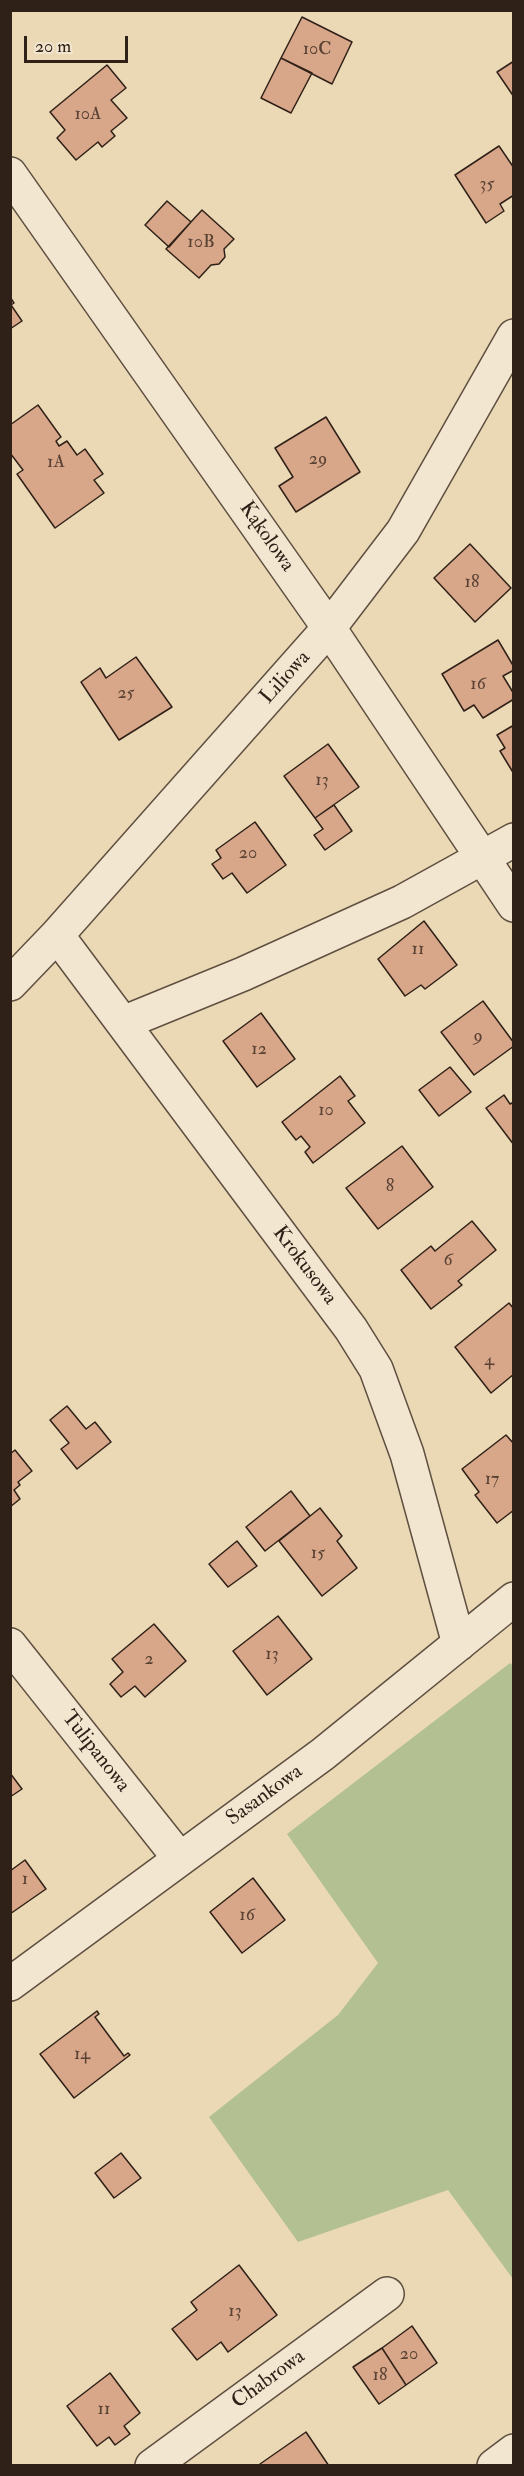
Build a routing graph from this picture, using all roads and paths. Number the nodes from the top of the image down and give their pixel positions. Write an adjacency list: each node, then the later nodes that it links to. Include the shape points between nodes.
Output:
1 (10, 174): 3 (street, Kąkolowa)
2 (513, 336): 3 (street, Liliowa, via 403,531)
3 (330, 628): 5 (street, Kąkolowa); 7 (street, Liliowa)
4 (513, 840): 5 (street)
5 (482, 857): 6 (street, Kąkolowa); 9 (street, via 402,903)
6 (513, 905)
7 (57, 935): 8 (street, Liliowa); 9 (street, Krokusowa)
8 (10, 984)
9 (123, 1023): 11 (street, Krokusowa, via 351,1329 376,1370 407,1454)
10 (513, 1599): 11 (street, Sasankowa)
11 (459, 1644): 13 (street, Sasankowa, via 323,1754)
12 (10, 1645): 13 (street, Tulipanowa)
13 (180, 1859): 14 (street, Sasankowa)
14 (10, 1984)
15 (387, 2294): 17 (street, Chabrowa)
16 (513, 2451): 18 (street)
17 (152, 2466)
18 (494, 2466)

